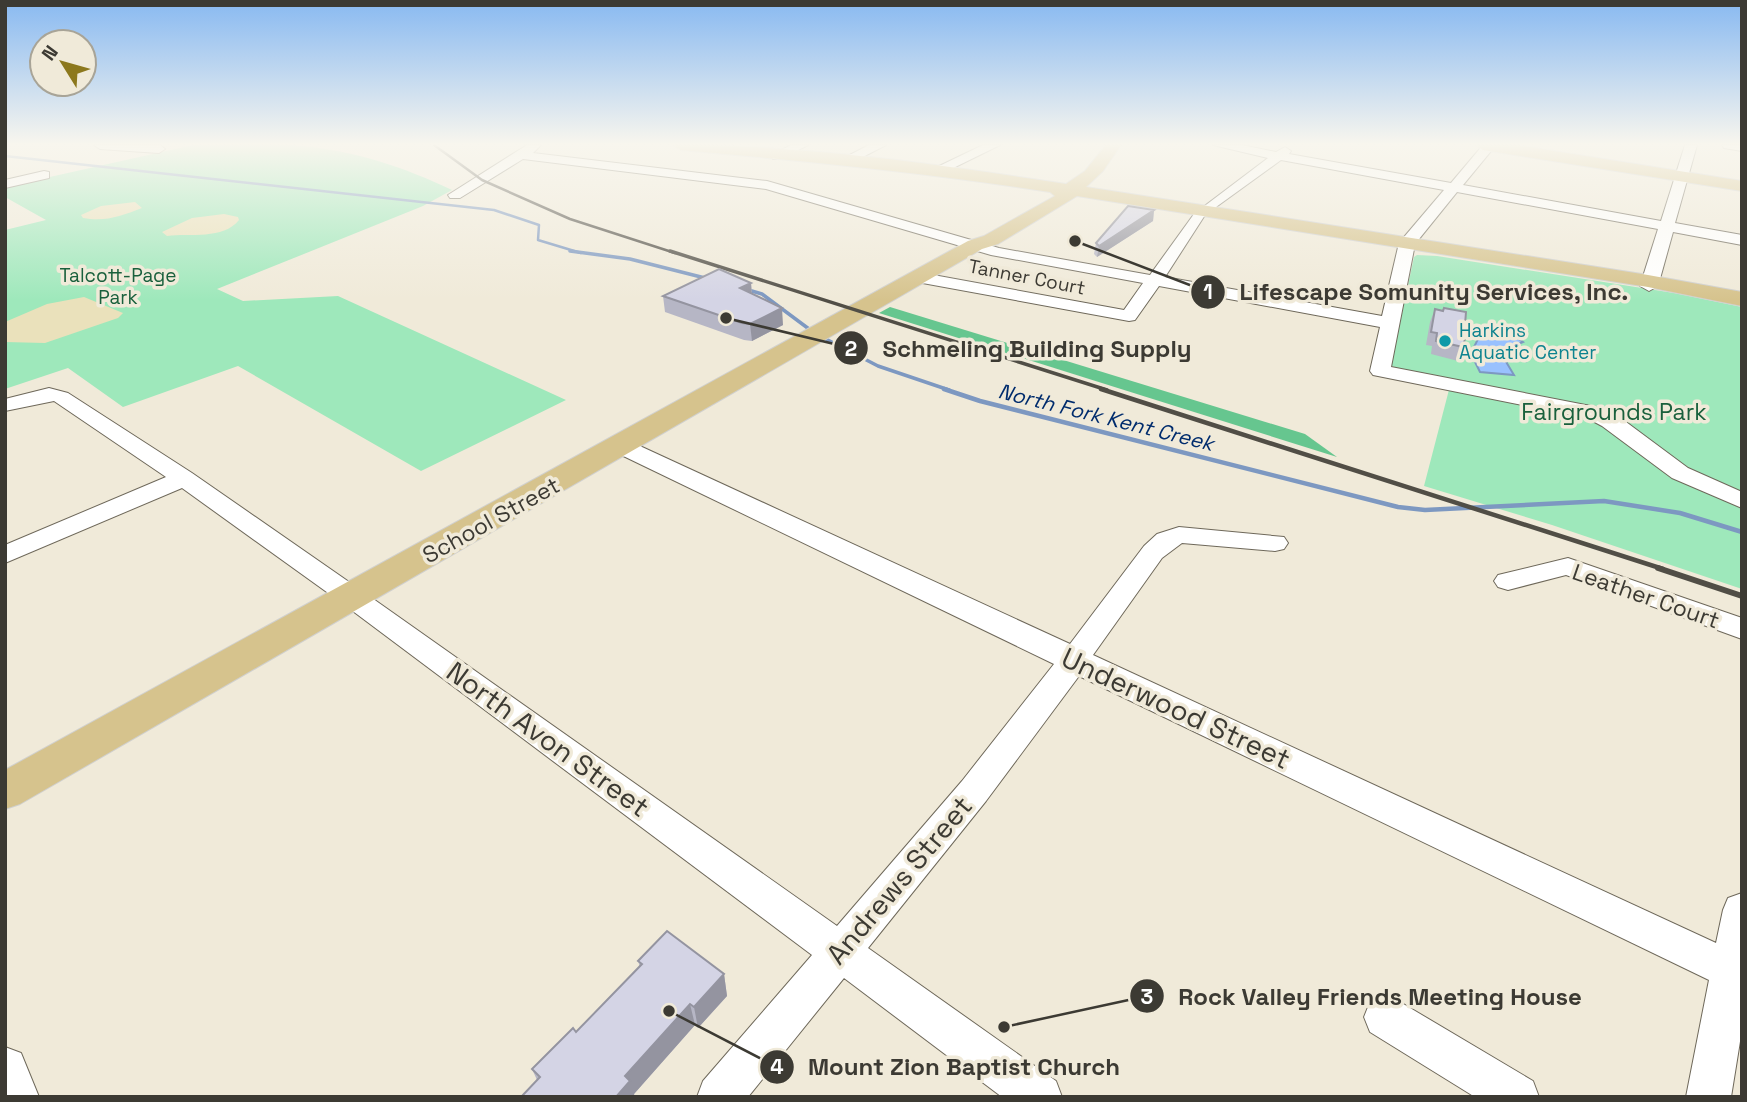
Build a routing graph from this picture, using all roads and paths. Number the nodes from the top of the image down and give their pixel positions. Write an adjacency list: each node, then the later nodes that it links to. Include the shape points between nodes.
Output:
1 (807, 196): 13 (street)
2 (1051, 196): 8 (main road)
3 (1123, 196): 9 (main road)
4 (1225, 196): 10 (street)
5 (1447, 196): 14 (street)
6 (1501, 196): 11 (street)
7 (1675, 196): 11 (street)
8 (1055, 198): 9 (main road); 10 (main road); 13 (main road, School Street)
9 (1130, 199): 10 (main road)
10 (1202, 214): 14 (main road); 16 (street)
11 (1667, 226): 12 (street); 17 (street)
12 (1742, 240)
13 (975, 245): 15 (main road, School Street); 16 (street)
14 (1406, 246): 17 (main road); 19 (street)
15 (917, 277): 16 (street, Tanner Court, via 1129,316); 21 (main road, School Street)
16 (1154, 281): 19 (street)
17 (1648, 283): 18 (main road)
18 (1742, 302)
19 (1390, 323): 23 (street, via 1380,371 1593,413 1681,473)
20 (5, 405): 22 (street, North Avon Street, via 49,394 61,397)
21 (621, 446): 27 (main road, School Street); 29 (street, Underwood Street)
22 (184, 478): 25 (street); 27 (street, North Avon Street)
23 (1742, 501)
24 (1275, 543): 29 (street, Andrews Street, via 1178,535 1166,540)
25 (5, 555)
26 (1508, 581): 28 (street, Leather Court, via 1568,566)
27 (352, 597): 30 (main road, School Street); 32 (street, North Avon Street)
28 (1742, 629)
29 (1074, 660): 32 (street, Andrews Street, via 974,791); 33 (street, Underwood Street)
30 (5, 791)
31 (1742, 910): 33 (street)
32 (839, 950): 37 (street, Andrews Street); 38 (street, North Avon Street)
33 (1731, 970): 40 (street)
34 (1385, 1017): 39 (street)
35 (5, 1069): 36 (street)
36 (17, 1097)
37 (719, 1097)
38 (1040, 1097)
39 (1517, 1097)
40 (1708, 1097)

